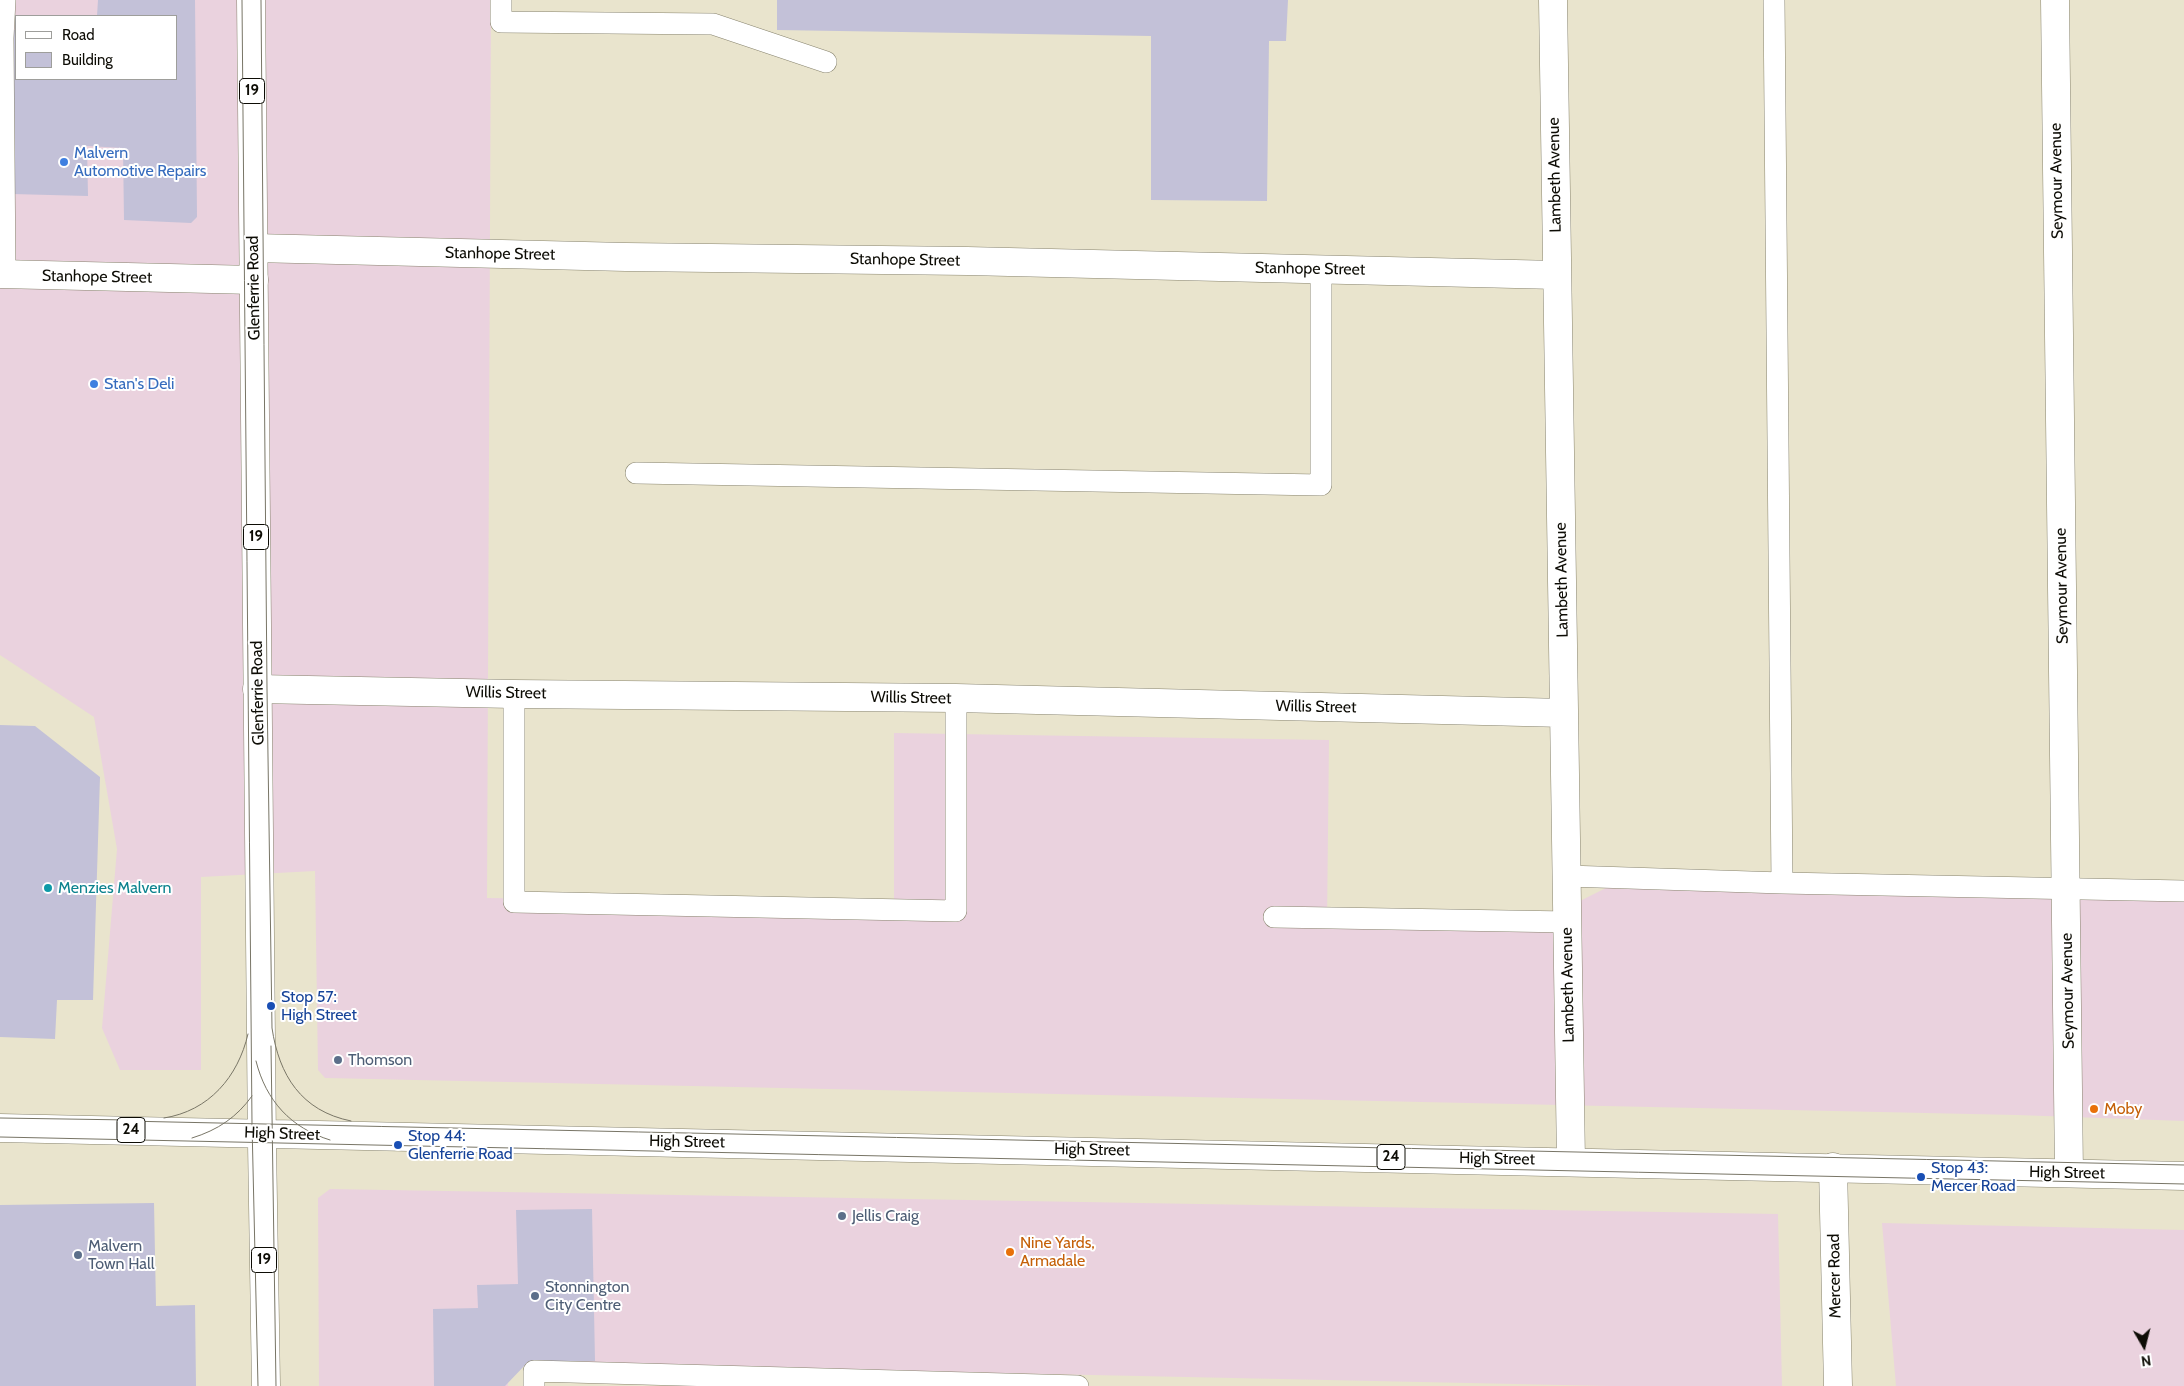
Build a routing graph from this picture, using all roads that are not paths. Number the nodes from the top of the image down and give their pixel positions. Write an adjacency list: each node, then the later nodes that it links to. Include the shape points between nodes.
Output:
1 (5, 0): 10 (lane)
2 (251, 0): 8 (street, Glenferrie Road / 19)
3 (501, 0): 7 (lane, via 501,22 713,24)
4 (1553, 0): 11 (street, Lambeth Avenue)
5 (1774, 0): 19 (lane)
6 (2055, 0): 20 (street, Seymour Avenue)
7 (826, 62)
8 (254, 248): 9 (street, Stanhope Street); 12 (street, Glenferrie Road / 19)
9 (1321, 269): 11 (street, Stanhope Street); 13 (lane, via 1321,485)
10 (2, 274): 12 (street, Stanhope Street)
11 (1557, 275): 17 (street, Lambeth Avenue)
12 (254, 280): 14 (street, Glenferrie Road / 19)
13 (636, 473)
14 (258, 689): 15 (street, Willis Street); 25 (street, Glenferrie Road / 19)
15 (514, 694): 16 (street, Willis Street); 16 (lane, via 514,902 956,912)
16 (956, 698): 17 (street, Willis Street)
17 (1564, 713): 18 (street, Lambeth Avenue)
18 (1566, 876): 19 (lane); 23 (street, Lambeth Avenue)
19 (1782, 883): 20 (lane)
20 (2066, 889): 21 (lane); 28 (street, Seymour Avenue)
21 (2184, 891)
22 (1274, 917): 23 (lane)
23 (1568, 922): 26 (street, Lambeth Avenue)
24 (0, 1128): 25 (street, High Street / 24)
25 (262, 1134): 26 (street, High Street / 24); 30 (street, Glenferrie Road / 19)
26 (1570, 1161): 27 (street, High Street / 24)
27 (1834, 1167): 28 (street, High Street / 24); 33 (street, Mercer Road)
28 (2069, 1173): 29 (street, High Street / 24)
29 (2184, 1176)
30 (266, 1386)
31 (534, 1386): 32 (lane, via 534,1371)
32 (1078, 1386)
33 (1838, 1386)

